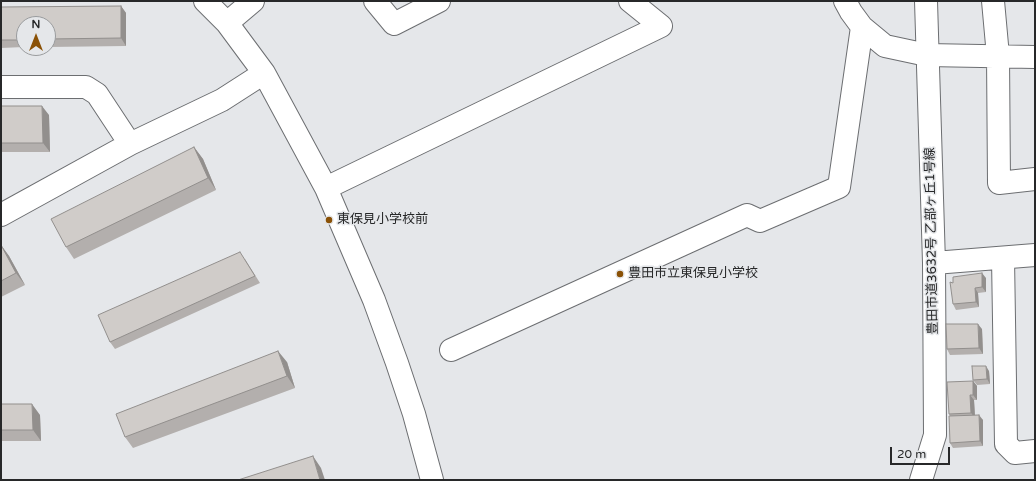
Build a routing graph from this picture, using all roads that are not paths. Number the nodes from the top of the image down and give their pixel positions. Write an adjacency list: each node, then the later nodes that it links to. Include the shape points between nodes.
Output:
1 (205, 1): 9 (street)
2 (253, 1): 9 (street)
3 (375, 1): 4 (street, via 394,24)
4 (439, 1)
5 (630, 1): 18 (street, via 661,26)
6 (845, 1): 10 (street)
7 (926, 1): 11 (street, 豊田市道3632号 乙部ヶ丘1号線)
8 (994, 1): 12 (street)
9 (226, 23): 14 (street)
10 (862, 27): 11 (street, via 885,46); 23 (street, via 839,187 760,221 746,215)
11 (927, 55): 12 (street); 22 (street, 豊田市道3632号 乙部ヶ丘1号線)
12 (998, 56): 13 (street); 17 (street, via 999,183)
13 (1035, 57)
14 (264, 74): 16 (street, via 222,100); 18 (street)
15 (1, 87): 16 (street, via 86,87 97,94)
16 (130, 144): 19 (street)
17 (1035, 179)
18 (326, 188): 25 (street, via 374,300 397,363)
19 (1, 215)
20 (1035, 255): 21 (street)
21 (1003, 258): 22 (street); 24 (street, via 1006,444 1015,453)
22 (934, 263): 26 (street, 豊田市道3632号 乙部ヶ丘1号線, via 935,434)
23 (451, 350)
24 (1035, 451)
25 (432, 480)
26 (921, 480)

